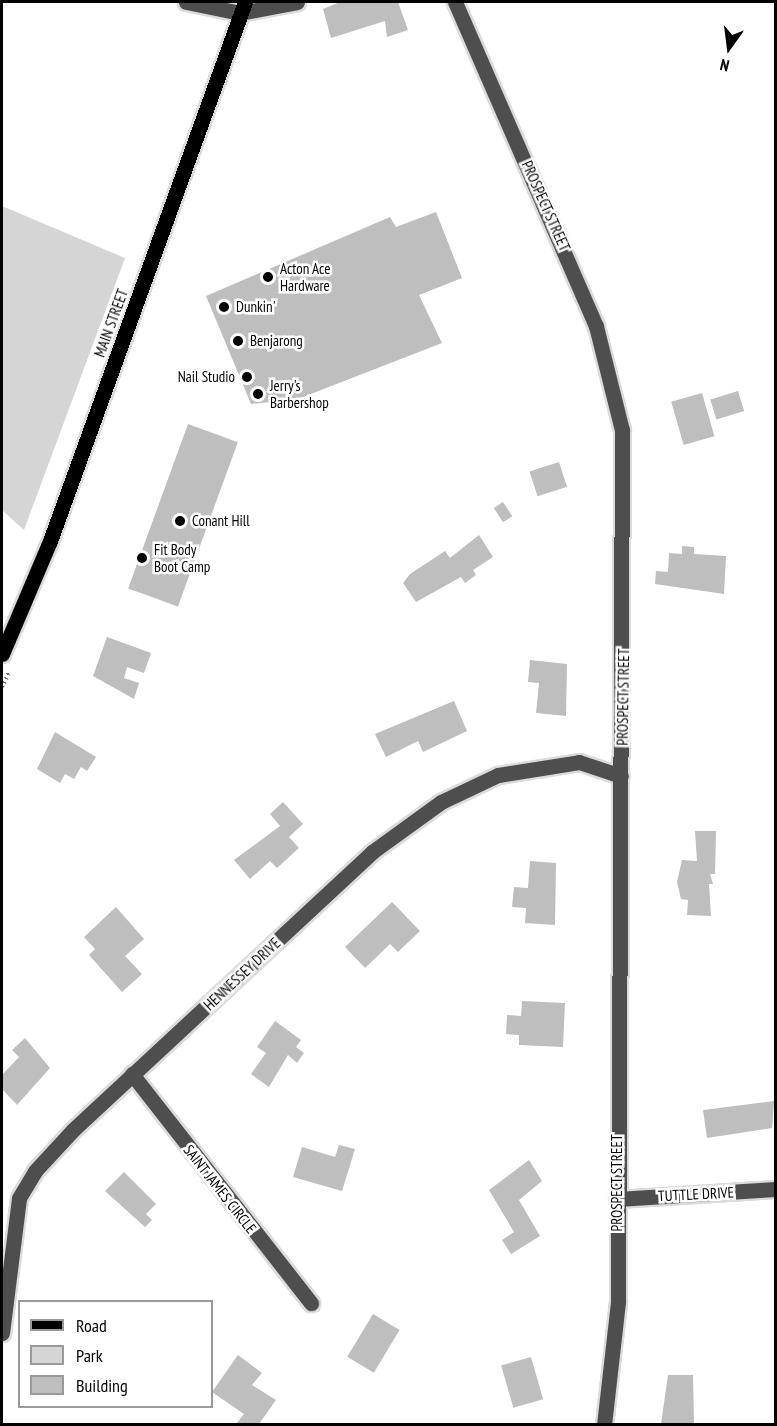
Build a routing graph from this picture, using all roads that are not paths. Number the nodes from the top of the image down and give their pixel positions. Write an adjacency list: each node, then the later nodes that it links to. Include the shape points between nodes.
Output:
1 (186, 2): 4 (street)
2 (297, 2): 4 (street)
3 (455, 2): 6 (street, PROSPECT STREET, via 567,252 611,374 622,430 626,495)
4 (243, 7): 5 (main road, MAIN STREET, via 58,520)
5 (2, 654)
6 (621, 776): 7 (street, HENNESSEY DRIVE, via 579,762 540,766 498,775 441,802 372,852); 9 (street, PROSPECT STREET)
7 (132, 1074): 10 (street, SAINT JAMES CIRCLE); 11 (street, HENNESSEY DRIVE, via 65,1138 20,1198)
8 (776, 1189): 9 (street, TUTTLE DRIVE)
9 (617, 1199): 12 (street, PROSPECT STREET, via 618,1302)
10 (311, 1303)
11 (2, 1333)
12 (604, 1425)

